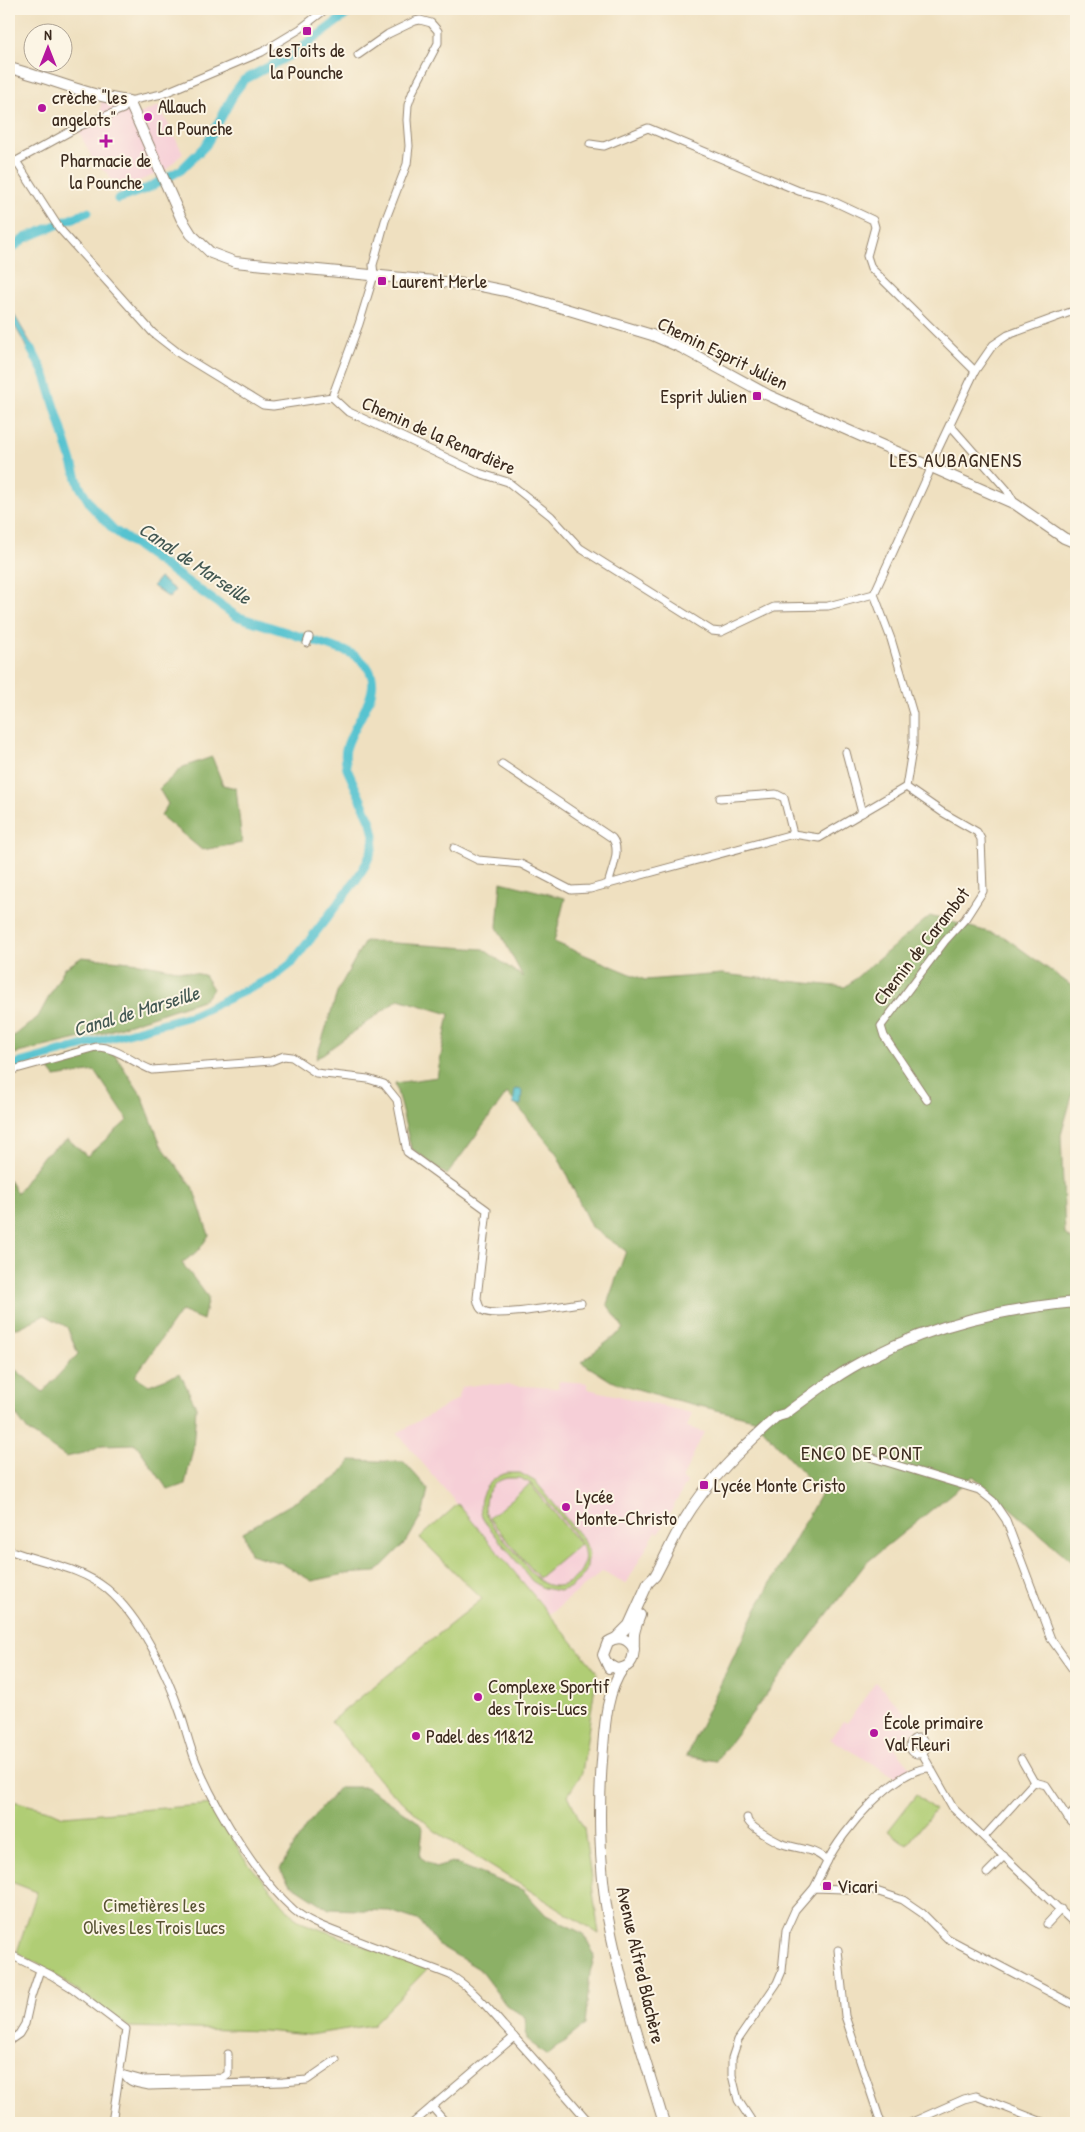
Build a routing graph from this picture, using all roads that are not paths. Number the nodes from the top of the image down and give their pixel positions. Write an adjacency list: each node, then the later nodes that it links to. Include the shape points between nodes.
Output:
1 (323, 10): 4 (street, via 300,29 262,52 162,94)
2 (358, 55): 8 (street, via 388,34 415,21 431,23 438,31 438,43 408,105 409,158 386,221)
3 (9, 68): 4 (main road, via 83,92)
4 (129, 101): 6 (street, via 123,109 80,126); 8 (main road, Chemin Esprit Julien, via 181,218 204,248 220,258 265,266)
5 (590, 144): 10 (street, via 604,146 648,128 799,191 824,197 873,220 875,226 867,256 871,268)
6 (16, 161): 7 (street); 11 (street, via 59,228 153,333 180,354 263,405)
7 (9, 165)
8 (374, 275): 11 (street); 13 (main road, Chemin Esprit Julien, via 506,291 652,335 768,395)
9 (1076, 310): 10 (street, via 1008,335 993,345)
10 (974, 371): 12 (street)
11 (332, 397): 16 (street, Chemin de la Renardière, via 347,411 479,473 508,482 551,516 580,548 712,631 721,632 774,607 828,606)
12 (950, 425): 13 (street); 14 (street, via 1007,490)
13 (930, 466): 14 (main road, Chemin Esprit Julien); 16 (street)
14 (1015, 504): 15 (main road, Chemin Esprit Julien)
15 (1076, 543)
16 (874, 594): 19 (street, via 913,714 913,744)
17 (846, 752): 21 (street)
18 (502, 764): 24 (street, via 616,842)
19 (906, 787): 21 (street); 26 (street, Chemin de Carambot, via 980,835 984,876 983,892 881,1026 884,1036)
20 (720, 798): 22 (street, via 776,794 784,798)
21 (862, 813): 22 (street, via 819,838)
22 (793, 834): 24 (street)
23 (454, 848): 24 (street, via 478,860 521,864 571,890)
24 (608, 885)
25 (9, 1071): 28 (street, via 96,1047 108,1047 152,1070 271,1061 284,1056 292,1057 316,1073 384,1084 397,1100 407,1152 487,1210 477,1298 483,1311 498,1314)
26 (928, 1100)
27 (1076, 1302): 31 (main road, via 1026,1307 978,1317 902,1343 870,1357 778,1416 725,1467 683,1522)
28 (581, 1303)
29 (870, 1456): 36 (street, via 979,1490 994,1501 1006,1520 1051,1639)
30 (9, 1550): 58 (street, via 40,1562 62,1566 98,1583 132,1618 167,1675 198,1768 214,1797 266,1880 295,1911 323,1927 450,1975 473,1992)
31 (654, 1576): 32 (main road, via 629,1625); 33 (main road, via 635,1631)
32 (616, 1638): 33 (main road, via 627,1640); 34 (main road, via 604,1649)
33 (634, 1649): 35 (main road, via 632,1661)
34 (607, 1663): 35 (main road, via 617,1669); 37 (main road, Avenue Alfred Blachère)
35 (623, 1668): 37 (main road, Avenue Alfred Blachère)
36 (1076, 1674)
37 (611, 1694): 68 (main road, Avenue Alfred Blachère, via 605,1720 601,1778 604,1887 610,1928 628,2001)
38 (922, 1753): 40 (street)
39 (1021, 1759): 41 (street)
40 (931, 1768): 46 (street, via 953,1808); 48 (street, via 918,1768 899,1779 854,1819)
41 (1034, 1782): 44 (street, via 1046,1785); 46 (street)
42 (1076, 1809): 44 (street)
43 (747, 1818): 48 (street, via 749,1824 781,1843 816,1853)
44 (1068, 1818): 45 (street)
45 (1076, 1827)
46 (984, 1837): 47 (street)
47 (1004, 1856): 49 (street); 51 (street)
48 (827, 1862): 50 (street)
49 (986, 1873)
50 (814, 1888): 57 (street, via 873,1890 904,1900 947,1938); 69 (street, via 795,1910 786,1930 782,1971 777,1983 738,2040 732,2058 732,2076 738,2100)
51 (1061, 1909): 52 (street); 53 (street)
52 (1047, 1924)
53 (1076, 1925)
54 (838, 1950): 70 (street, via 845,2016)
55 (9, 1954): 56 (street)
56 (40, 1970): 59 (street, via 25,2024); 62 (street, via 72,1988 126,2029)
57 (1076, 2006)
58 (514, 2036): 63 (street); 67 (street)
59 (9, 2041)
60 (228, 2054): 62 (street, via 228,2074 222,2078 143,2080)
61 (336, 2060): 62 (street, via 307,2080 283,2082 149,2086 135,2084)
62 (122, 2074): 64 (street)
63 (432, 2108): 65 (street); 66 (street)
64 (112, 2123)
65 (413, 2123)
66 (446, 2123)
67 (590, 2123)
68 (664, 2123)
69 (753, 2123)
70 (881, 2123)
71 (910, 2123): 72 (street, via 976,2096)
72 (1044, 2123)

